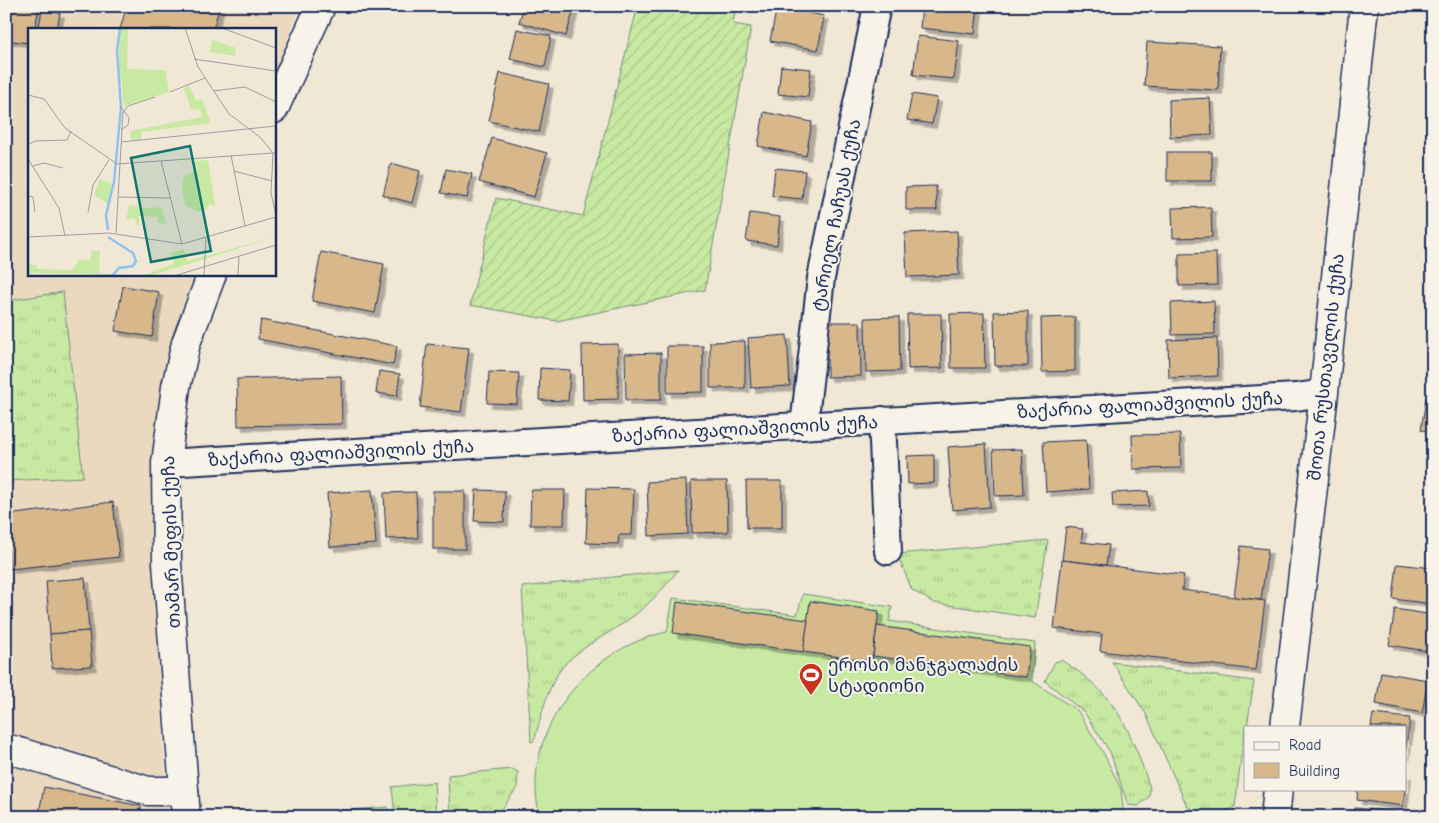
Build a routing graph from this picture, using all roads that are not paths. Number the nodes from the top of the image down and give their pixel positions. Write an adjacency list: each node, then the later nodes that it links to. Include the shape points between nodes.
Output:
1 (321, 6): 4 (street)
2 (876, 6): 8 (street, ტარიელ ჩაჩუას ქუჩა, via 821,278)
3 (1364, 6): 6 (street, შოთა რუსთაველის ქუჩა)
4 (275, 107)
5 (212, 275): 9 (street, თამარ მეფის ქუჩა, via 186,343 176,387)
6 (1324, 393): 7 (street, ზაქარია ფალიაშვილის ქუჩა); 11 (street, შოთა რუსთაველის ქუჩა)
7 (882, 420): 8 (street, ზაქარია ფალიაშვილის ქუჩა); 10 (street)
8 (804, 426): 9 (street, ზაქარია ფალიაშვილის ქუჩა)
9 (166, 463): 14 (street, თამარ მეფის ქუჩა, via 168,563)
10 (888, 551)
11 (1285, 726)
12 (6, 748): 14 (street)
13 (1278, 790): 15 (street)
14 (185, 804)
15 (1275, 817)

